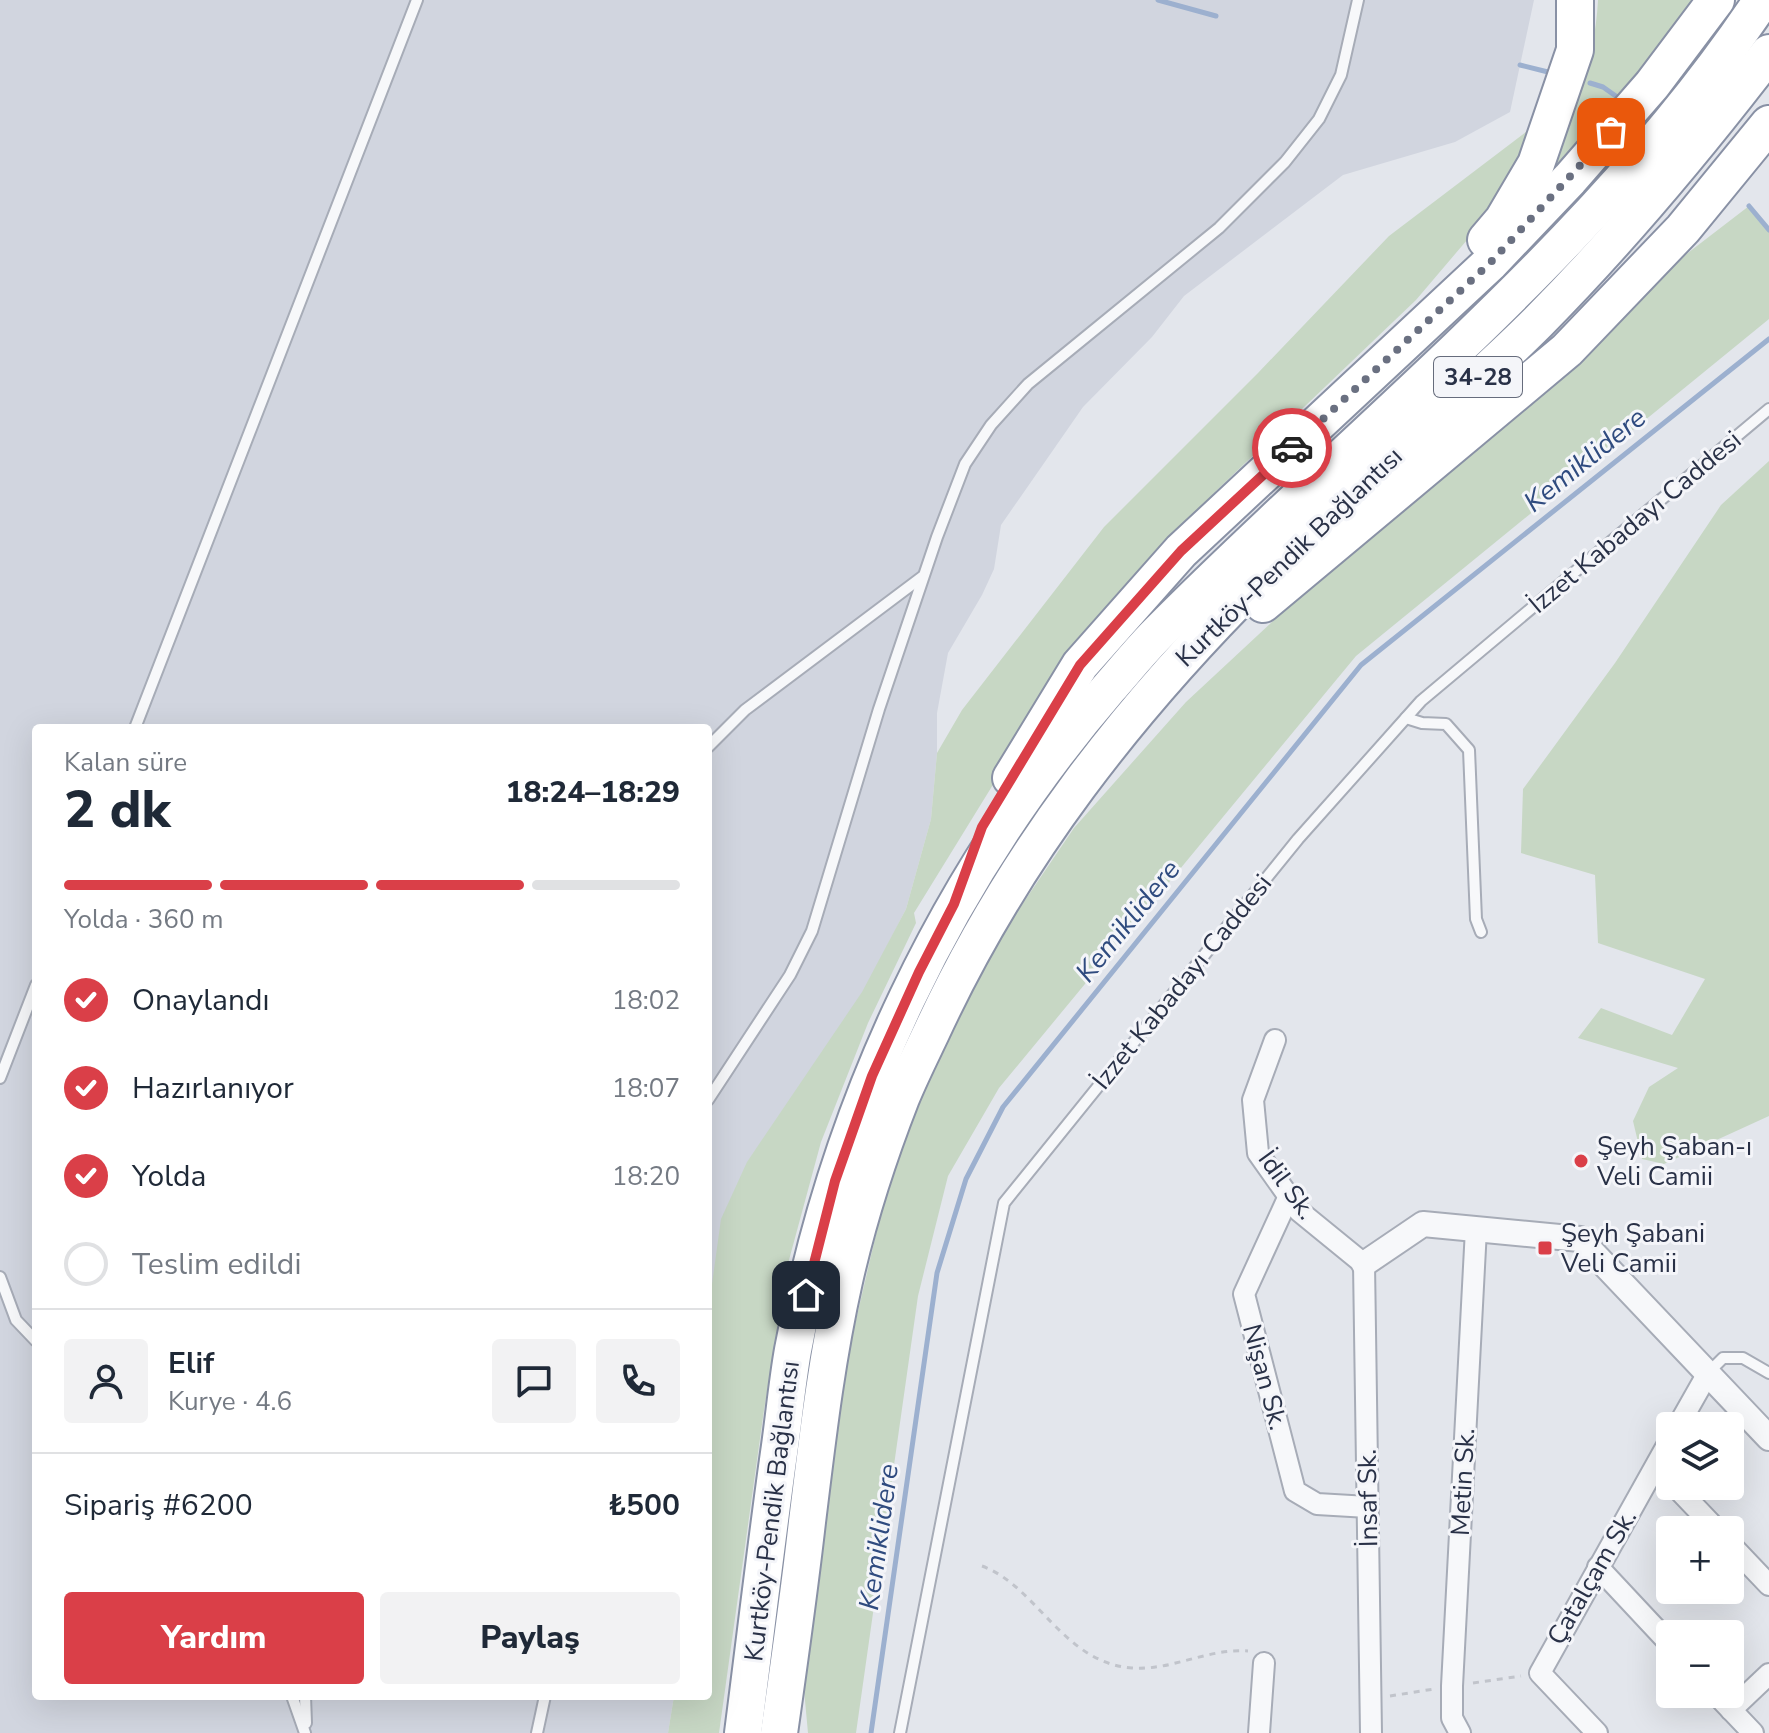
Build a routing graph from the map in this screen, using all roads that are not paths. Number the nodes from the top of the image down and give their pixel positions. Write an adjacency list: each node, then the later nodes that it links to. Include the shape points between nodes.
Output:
1 (417, 0): 13 (lane)
2 (1358, 0): 10 (lane, via 1341,75 1319,119 1285,162 1219,228 1028,384 991,425 965,464)
3 (1575, 0): 9 (highway, via 1575,50 1536,164 1503,220)
4 (1716, 0): 9 (highway, via 1652,85 1490,263)
5 (1762, 0): 15 (highway, Kurtköy-Pendik Bağlantısı / 34-28, via 1590,217 1153,638 1071,733)
6 (1769, 53): 11 (highway, Kurtköy-Pendik Bağlantısı / 34-28, via 1600,258 1270,568)
7 (1769, 124): 11 (highway, via 1683,229 1567,350 1282,590)
8 (1769, 409): 12 (lane, İzzet Kabadayı Caddesi)
9 (1217, 517): 15 (highway, via 1080,665 982,827)
10 (924, 576): 14 (lane, via 745,710); 20 (lane, via 812,931 790,975)
11 (1163, 679): 47 (highway, Kurtköy-Pendik Bağlantısı / 34-28, via 1039,838 991,916 902,1095 864,1205 823,1389)
12 (1406, 718): 16 (lane, via 1446,724 1469,750 1476,919); 48 (lane, İzzet Kabadayı Caddesi, via 1298,839 1004,1203)
13 (137, 724)
14 (712, 743)
15 (954, 904): 46 (highway, Kurtköy-Pendik Bağlantısı / 34-28, via 872,1076 835,1181 813,1267 793,1349)
16 (1481, 932)
17 (32, 995): 19 (lane)
18 (1275, 1040): 21 (street, İdil Sk., via 1253,1100 1258,1153)
19 (0, 1078)
20 (712, 1094)
21 (1289, 1196): 23 (street, İdil Sk., via 1299,1211); 32 (street, Nişan Sk., via 1244,1294 1295,1491 1317,1504)
22 (1476, 1229): 23 (street, via 1423,1224); 26 (street, via 1580,1239); 51 (street, Metin Sk., via 1452,1686 1452,1718)
23 (1364, 1264): 32 (street, İnsaf Sk.)
24 (0, 1277): 25 (lane, via 16,1320)
25 (32, 1337)
26 (1708, 1373): 27 (lane, via 1723,1358 1743,1358); 28 (street); 29 (street)
27 (1769, 1373)
28 (1686, 1412)
29 (1769, 1438)
30 (1655, 1466): 35 (street, Çatalçam Sk.)
31 (1688, 1500): 33 (street)
32 (1368, 1507): 50 (street, İnsaf Sk.)
33 (1704, 1516)
34 (1744, 1559): 36 (street)
35 (1598, 1567): 37 (street); 52 (street, Çatalçam Sk., via 1540,1673)
36 (1769, 1585)
37 (1656, 1629)
38 (1264, 1663): 49 (street)
39 (1769, 1674): 43 (street)
40 (294, 1700): 44 (lane)
41 (305, 1700): 44 (lane)
42 (544, 1700): 45 (lane)
43 (1731, 1710): 53 (street)
44 (306, 1731)
45 (537, 1733)
46 (743, 1733)
47 (779, 1733)
48 (900, 1733)
49 (1259, 1733)
50 (1371, 1733)
51 (1460, 1733)
52 (1597, 1733)
53 (1753, 1733)

